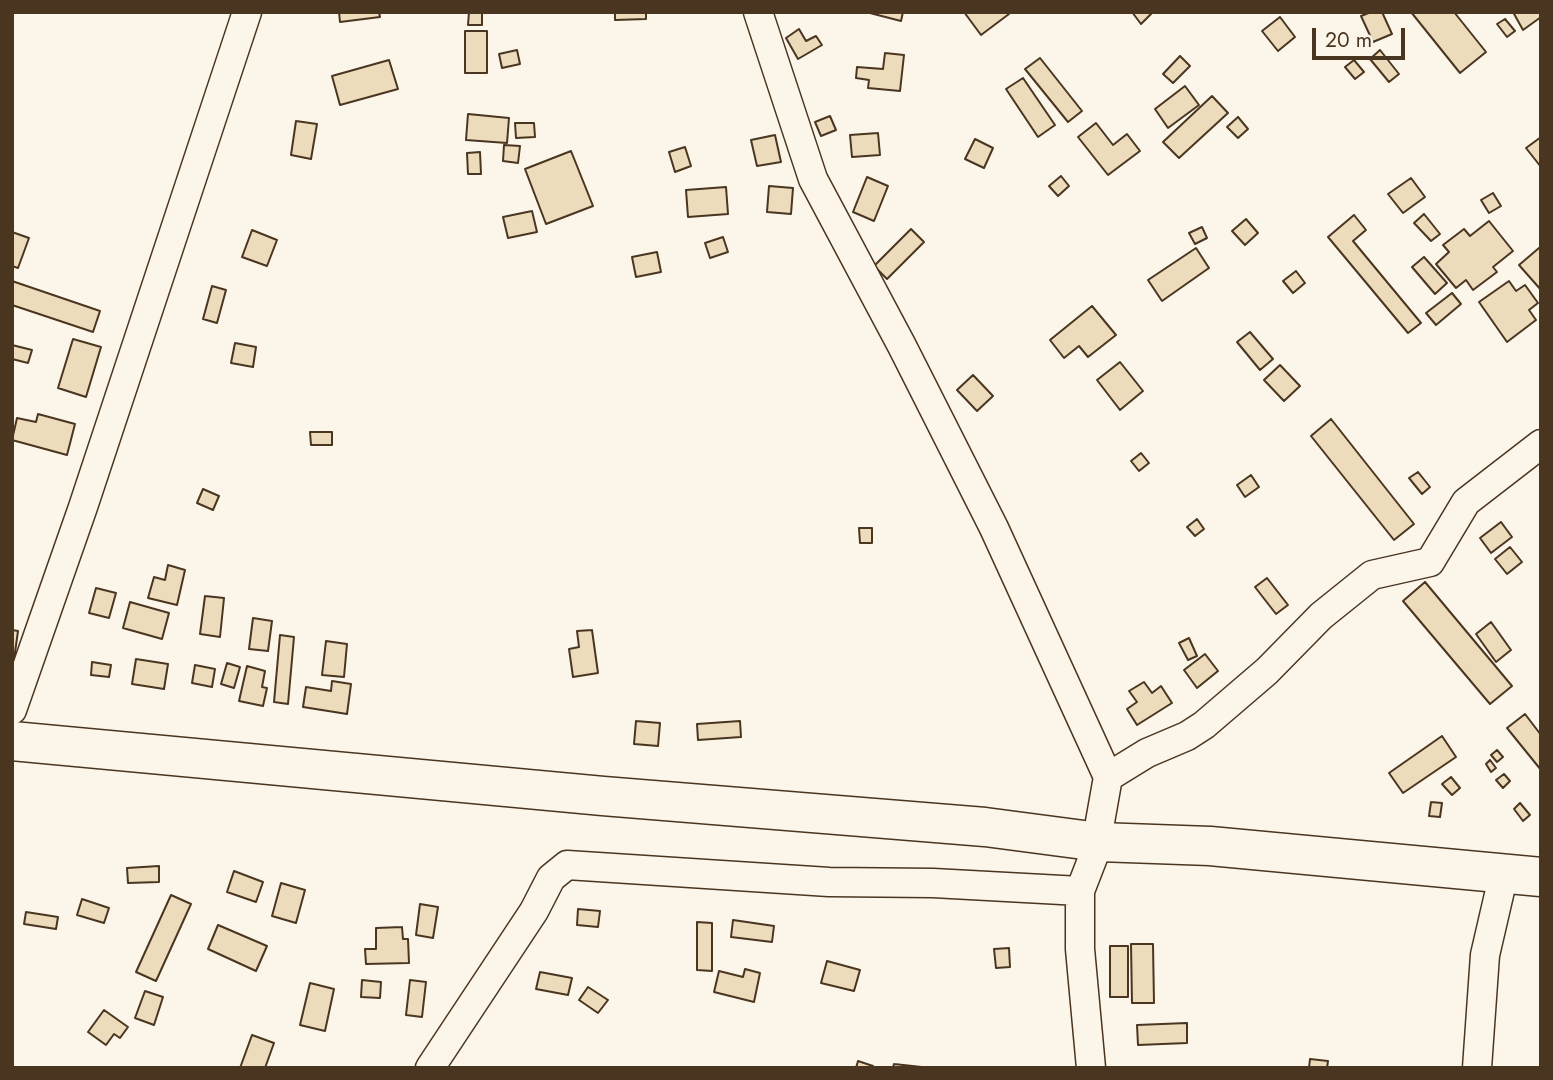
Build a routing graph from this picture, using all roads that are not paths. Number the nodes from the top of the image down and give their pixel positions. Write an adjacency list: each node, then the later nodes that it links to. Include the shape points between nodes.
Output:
1 (247, 12): 4 (street)
2 (758, 12): 6 (street, via 813,179 994,528)
3 (1541, 444): 6 (street, via 1466,502 1430,562 1372,575 1321,615 1267,671 1204,725)
4 (12, 709)
5 (12, 741): 7 (street, via 985,827)
6 (1108, 777): 7 (street)
7 (1099, 842): 8 (street, via 1210,846); 9 (street)
8 (1522, 875): 12 (street, via 1485,955)
9 (1080, 891): 10 (street, via 828,882 567,865 551,878); 11 (street, via 1080,949)
10 (430, 1068)
11 (1091, 1068)
12 (1477, 1068)

